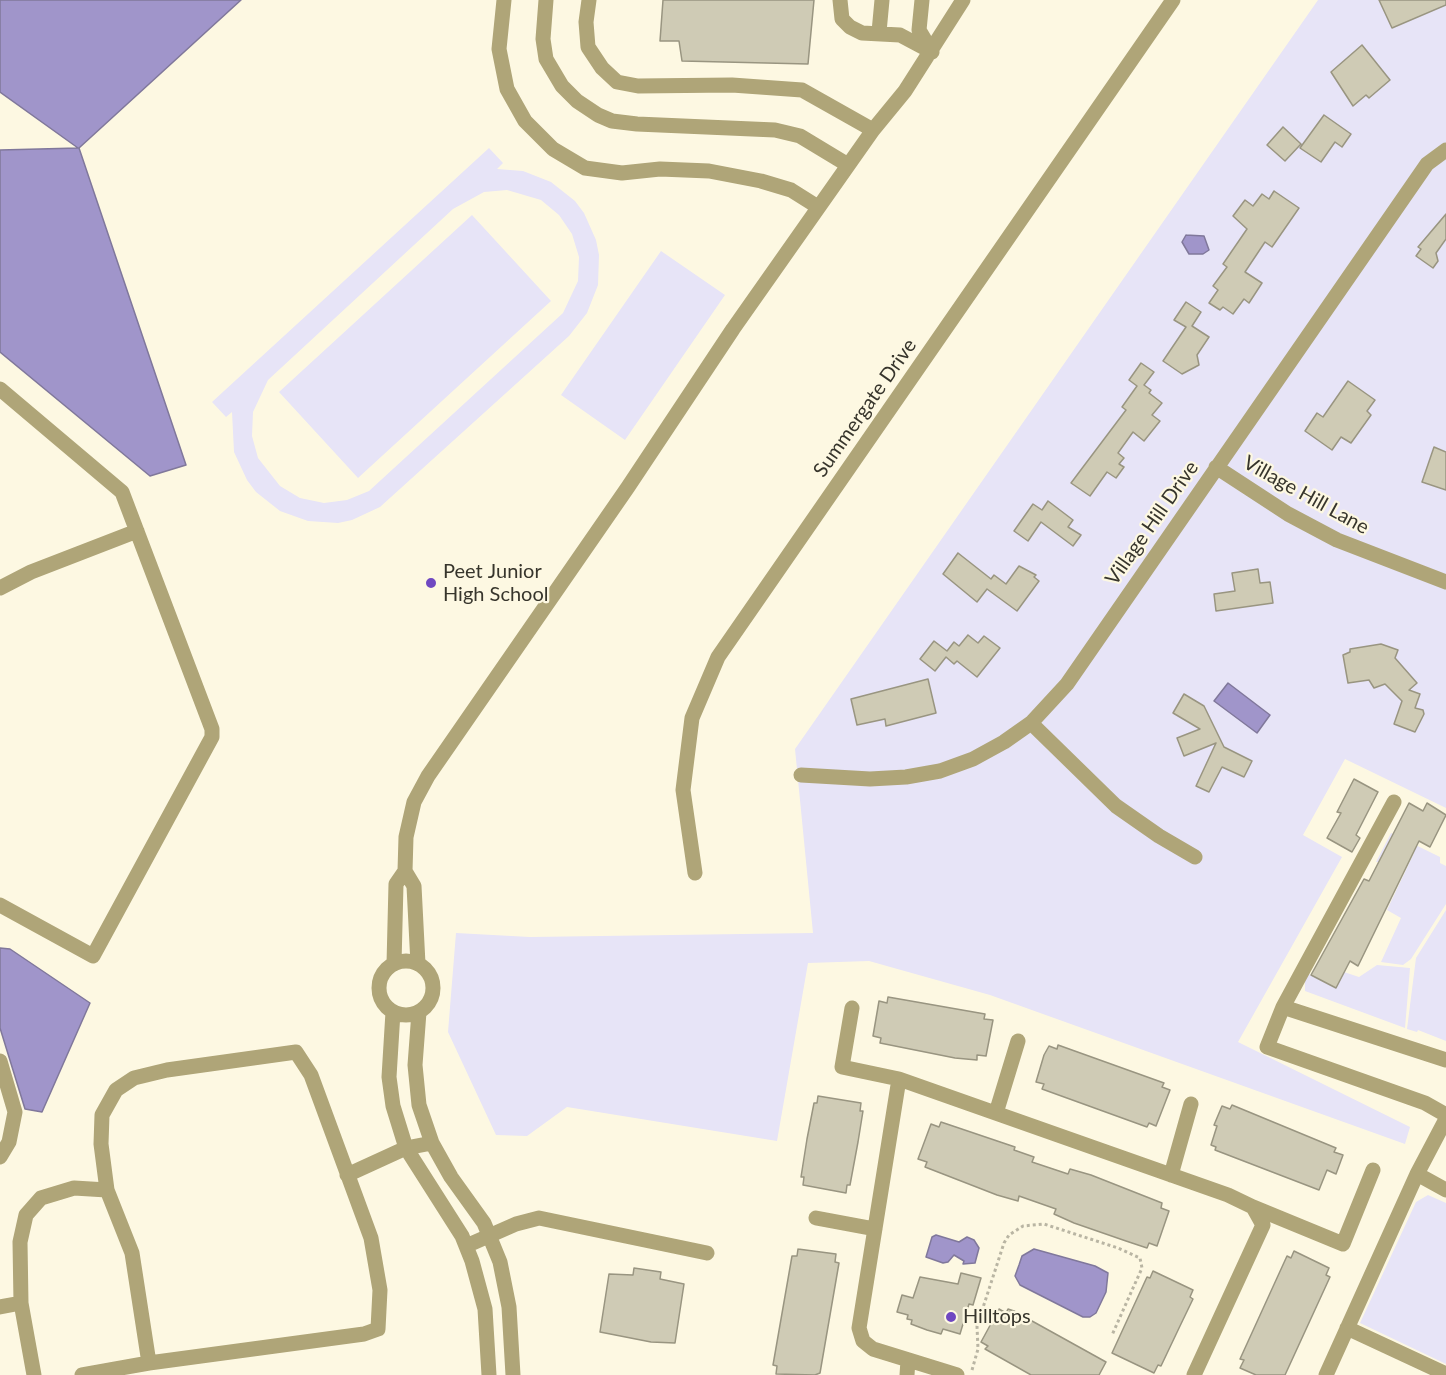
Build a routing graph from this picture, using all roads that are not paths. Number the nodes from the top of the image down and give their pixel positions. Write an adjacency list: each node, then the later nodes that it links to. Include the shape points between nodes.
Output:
1 (504, 0): 14 (street, via 499,48 507,89 525,121 553,149 585,168 613,172 709,171 761,181 791,190)
2 (546, 0): 13 (street, via 546,59 562,86 598,115 638,124 775,129 800,136)
3 (589, 0): 11 (street, via 588,47 617,82 638,86 732,85 802,90)
4 (840, 0): 9 (street, via 842,19 850,27 862,33)
5 (882, 0): 9 (street)
6 (922, 0): 10 (street, via 919,30)
7 (963, 0): 10 (street)
8 (1173, 0): 25 (street, Summergate Drive, via 718,657 692,718 683,790)
9 (879, 32): 10 (street, via 900,35)
10 (932, 52): 11 (street)
11 (873, 129): 13 (street)
12 (1446, 150): 16 (street, Village Hill Drive, via 1427,164)
13 (848, 165): 14 (street)
14 (818, 207): 24 (street, via 428,776 414,802 406,837)
15 (0, 389): 17 (street, via 113,482 122,492)
16 (1216, 467): 18 (street, Village Hill Lane, via 1288,514 1337,540); 20 (street, Village Hill Drive, via 1067,684)
17 (137, 531): 19 (street); 26 (street, via 212,737 93,956)
18 (1446, 582)
19 (0, 588)
20 (1031, 723): 21 (street, Village Hill Drive, via 973,759 940,771 870,779); 23 (street, via 1116,806)
21 (801, 775)
22 (1394, 802): 29 (street)
23 (1195, 857)
24 (405, 871): 27 (street, via 396,884); 28 (street, via 414,886)
25 (695, 873)
26 (0, 904)
27 (394, 964): 28 (street); 31 (street, via 379,982 379,994)
28 (418, 964): 32 (street, via 430,978 432,988 426,1006)
29 (1283, 1007): 34 (street); 39 (street, via 1268,1047 1425,1102)
30 (852, 1008): 36 (street, via 842,1067)
31 (393, 1012): 32 (street); 41 (street, via 389,1077)
32 (419, 1012): 40 (street, via 415,1065 419,1105)
33 (1018, 1041): 38 (street)
34 (1446, 1060)
35 (0, 1061): 42 (street, via 15,1112 11,1136)
36 (899, 1079): 38 (street); 51 (street)
37 (1191, 1104): 46 (street)
38 (996, 1113): 46 (street)
39 (1446, 1117): 44 (street)
40 (432, 1143): 41 (street); 52 (street)
41 (406, 1148): 45 (street); 53 (street)
42 (0, 1157)
43 (1372, 1170): 49 (street, via 1343,1244)
44 (1417, 1174): 48 (street); 57 (street)
45 (347, 1175): 47 (street, via 311,1075 296,1052 167,1070 134,1078 116,1090 102,1115); 58 (street, via 371,1238 380,1290 378,1329)
46 (1171, 1175): 49 (street)
47 (107, 1190): 55 (street, via 74,1188 41,1198 26,1215 20,1242); 58 (street, via 132,1253)
48 (1446, 1190)
49 (1253, 1207): 67 (street, via 1263,1225)
50 (816, 1218): 51 (street)
51 (875, 1229): 59 (street, via 859,1328 863,1341 873,1349)
52 (489, 1236): 53 (street); 54 (street, via 539,1218); 65 (street, via 500,1262 509,1307)
53 (466, 1246): 64 (street, via 484,1309)
54 (706, 1253)
55 (21, 1303): 56 (street); 62 (street)
56 (0, 1307)
57 (1347, 1328): 61 (street); 68 (street)
58 (149, 1363): 63 (street)
59 (908, 1367): 60 (street)
60 (939, 1372): 66 (street)
61 (1446, 1374)
62 (34, 1375)
63 (82, 1375)
64 (489, 1375)
65 (513, 1375)
66 (957, 1375)
67 (1194, 1375)
68 (1326, 1375)

